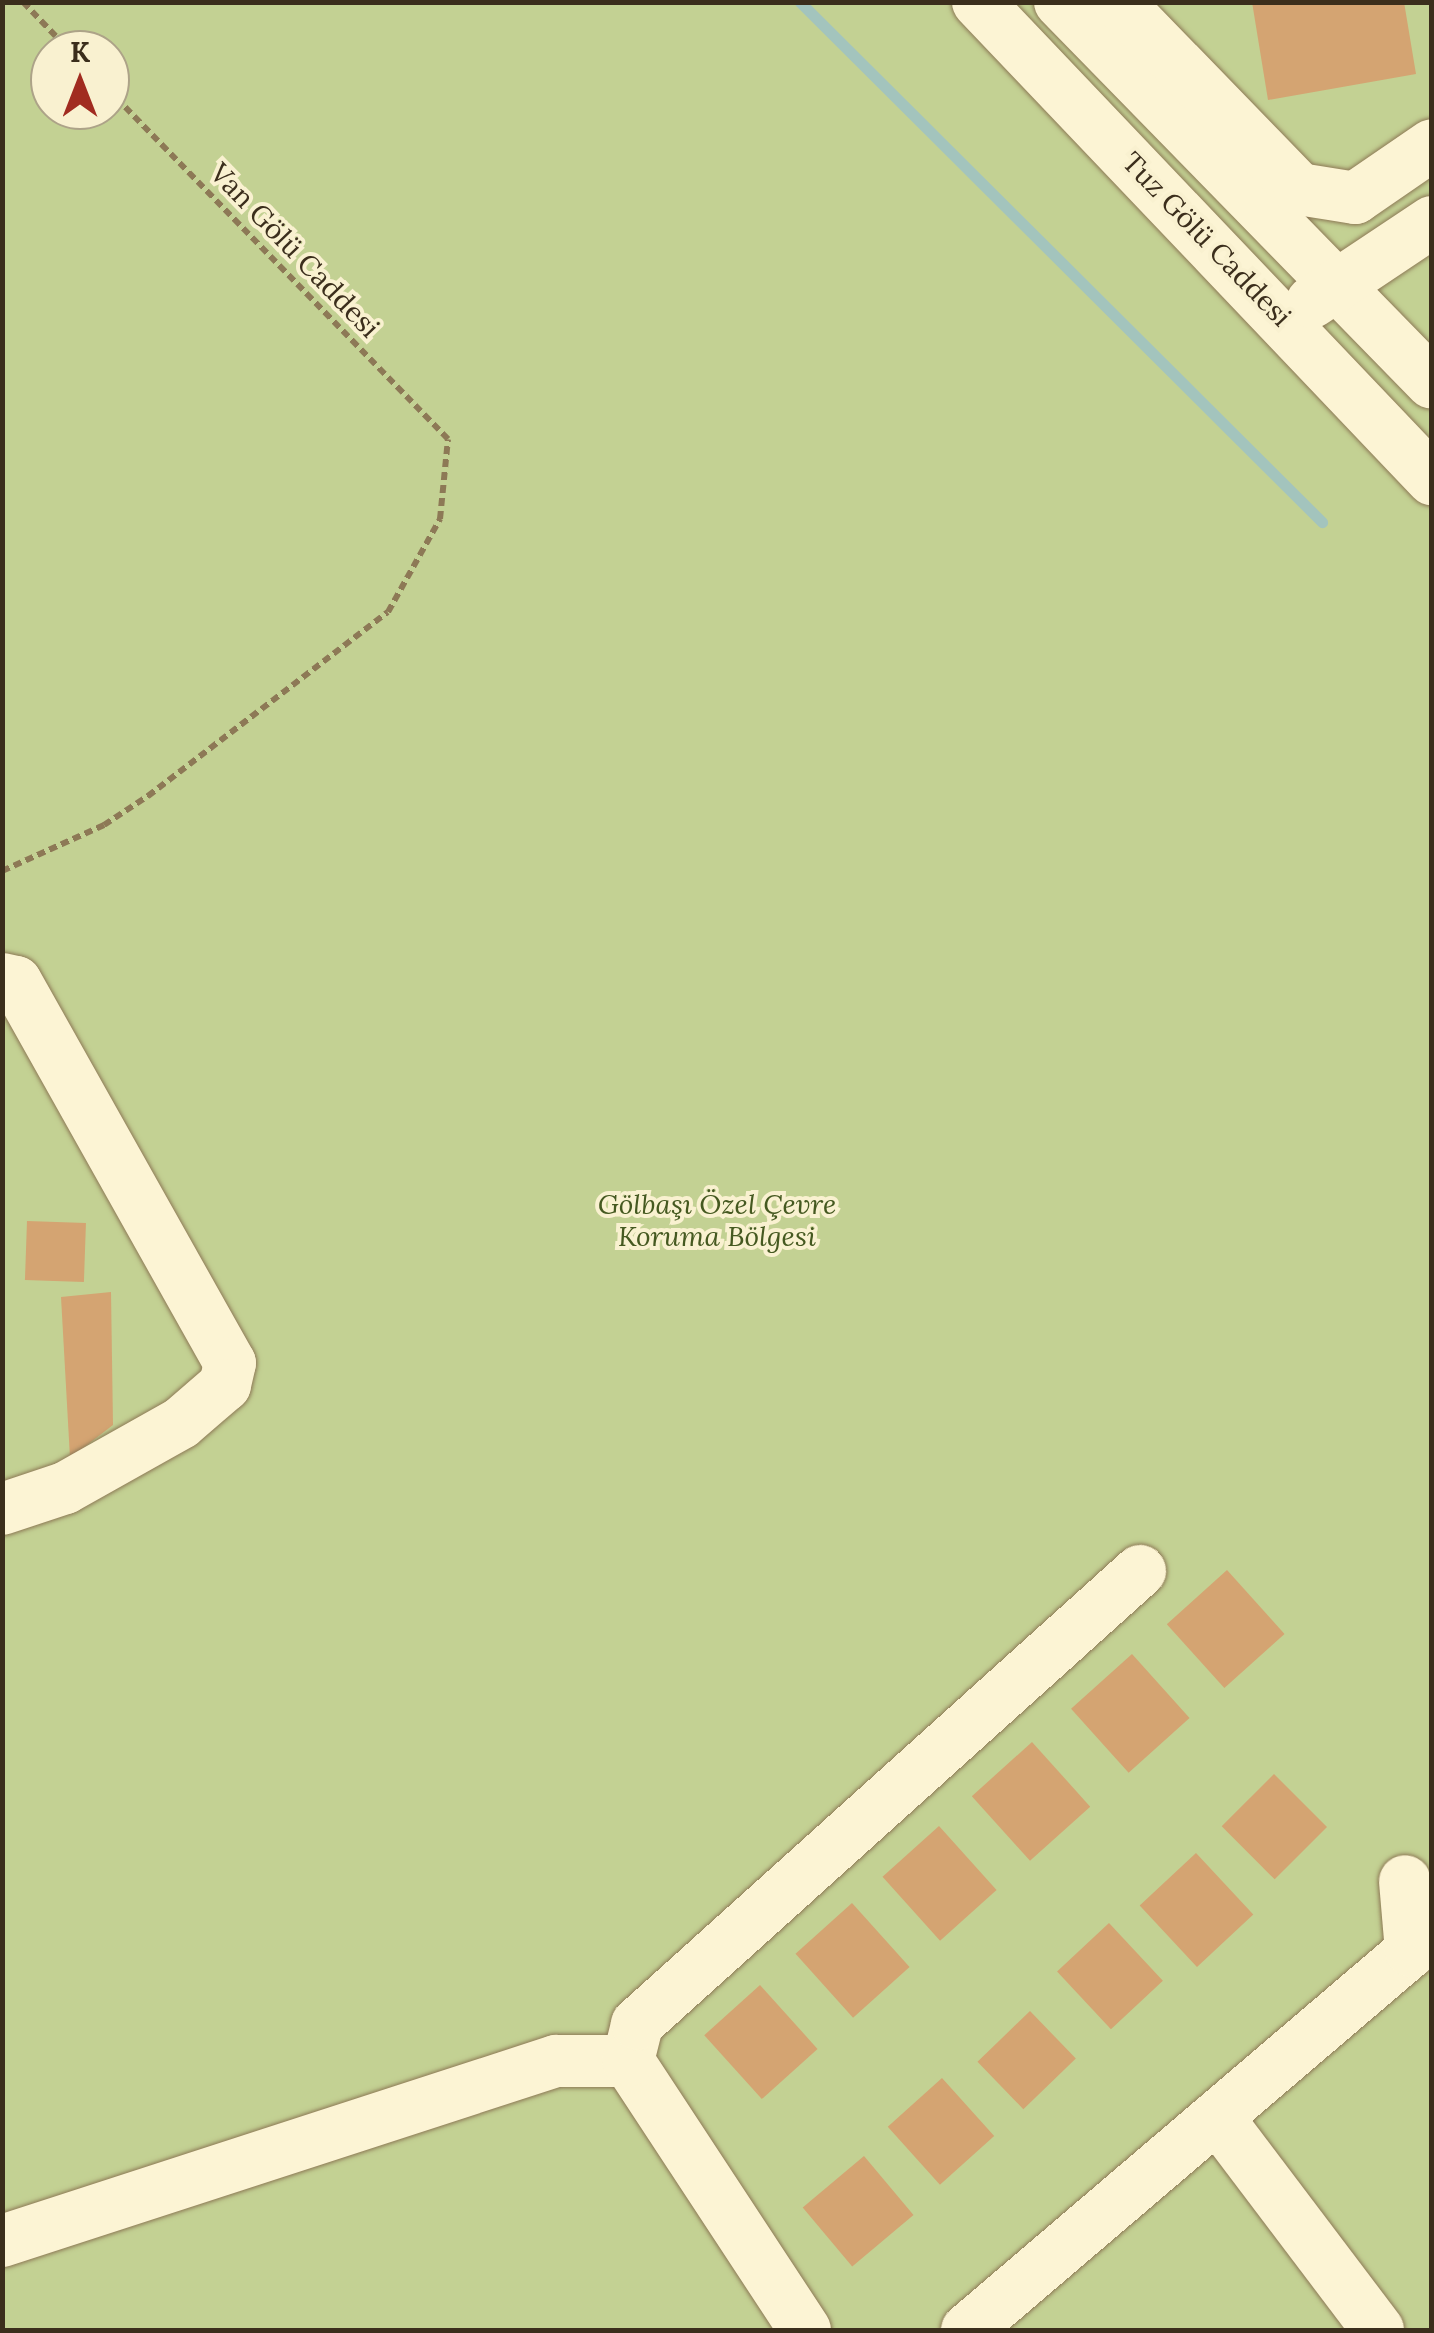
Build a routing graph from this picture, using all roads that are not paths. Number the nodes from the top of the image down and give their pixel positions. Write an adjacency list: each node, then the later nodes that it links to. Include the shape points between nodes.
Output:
1 (978, 2): 7 (street, Tuz Gölü Caddesi)
2 (1060, 2): 6 (street)
3 (1118, 2): 4 (street, via 1299,189 1355,198)
4 (1432, 145)
5 (1432, 222): 6 (street)
6 (1339, 284): 7 (street); 8 (street)
7 (1285, 320): 9 (street, Tuz Gölü Caddesi)
8 (1432, 383)
9 (1432, 479)
10 (7, 988): 11 (street, via 230,1363 225,1384 181,1424 66,1488)
11 (2, 1509)
12 (1140, 1571): 15 (street, via 649,2006)
13 (1405, 1882): 14 (street)
14 (1421, 1958): 16 (street)
15 (628, 2061): 17 (street, via 556,2061); 18 (street)
16 (1217, 2116): 19 (street); 20 (street)
17 (2, 2241)
18 (805, 2330)
19 (967, 2330)
20 (1378, 2330)

